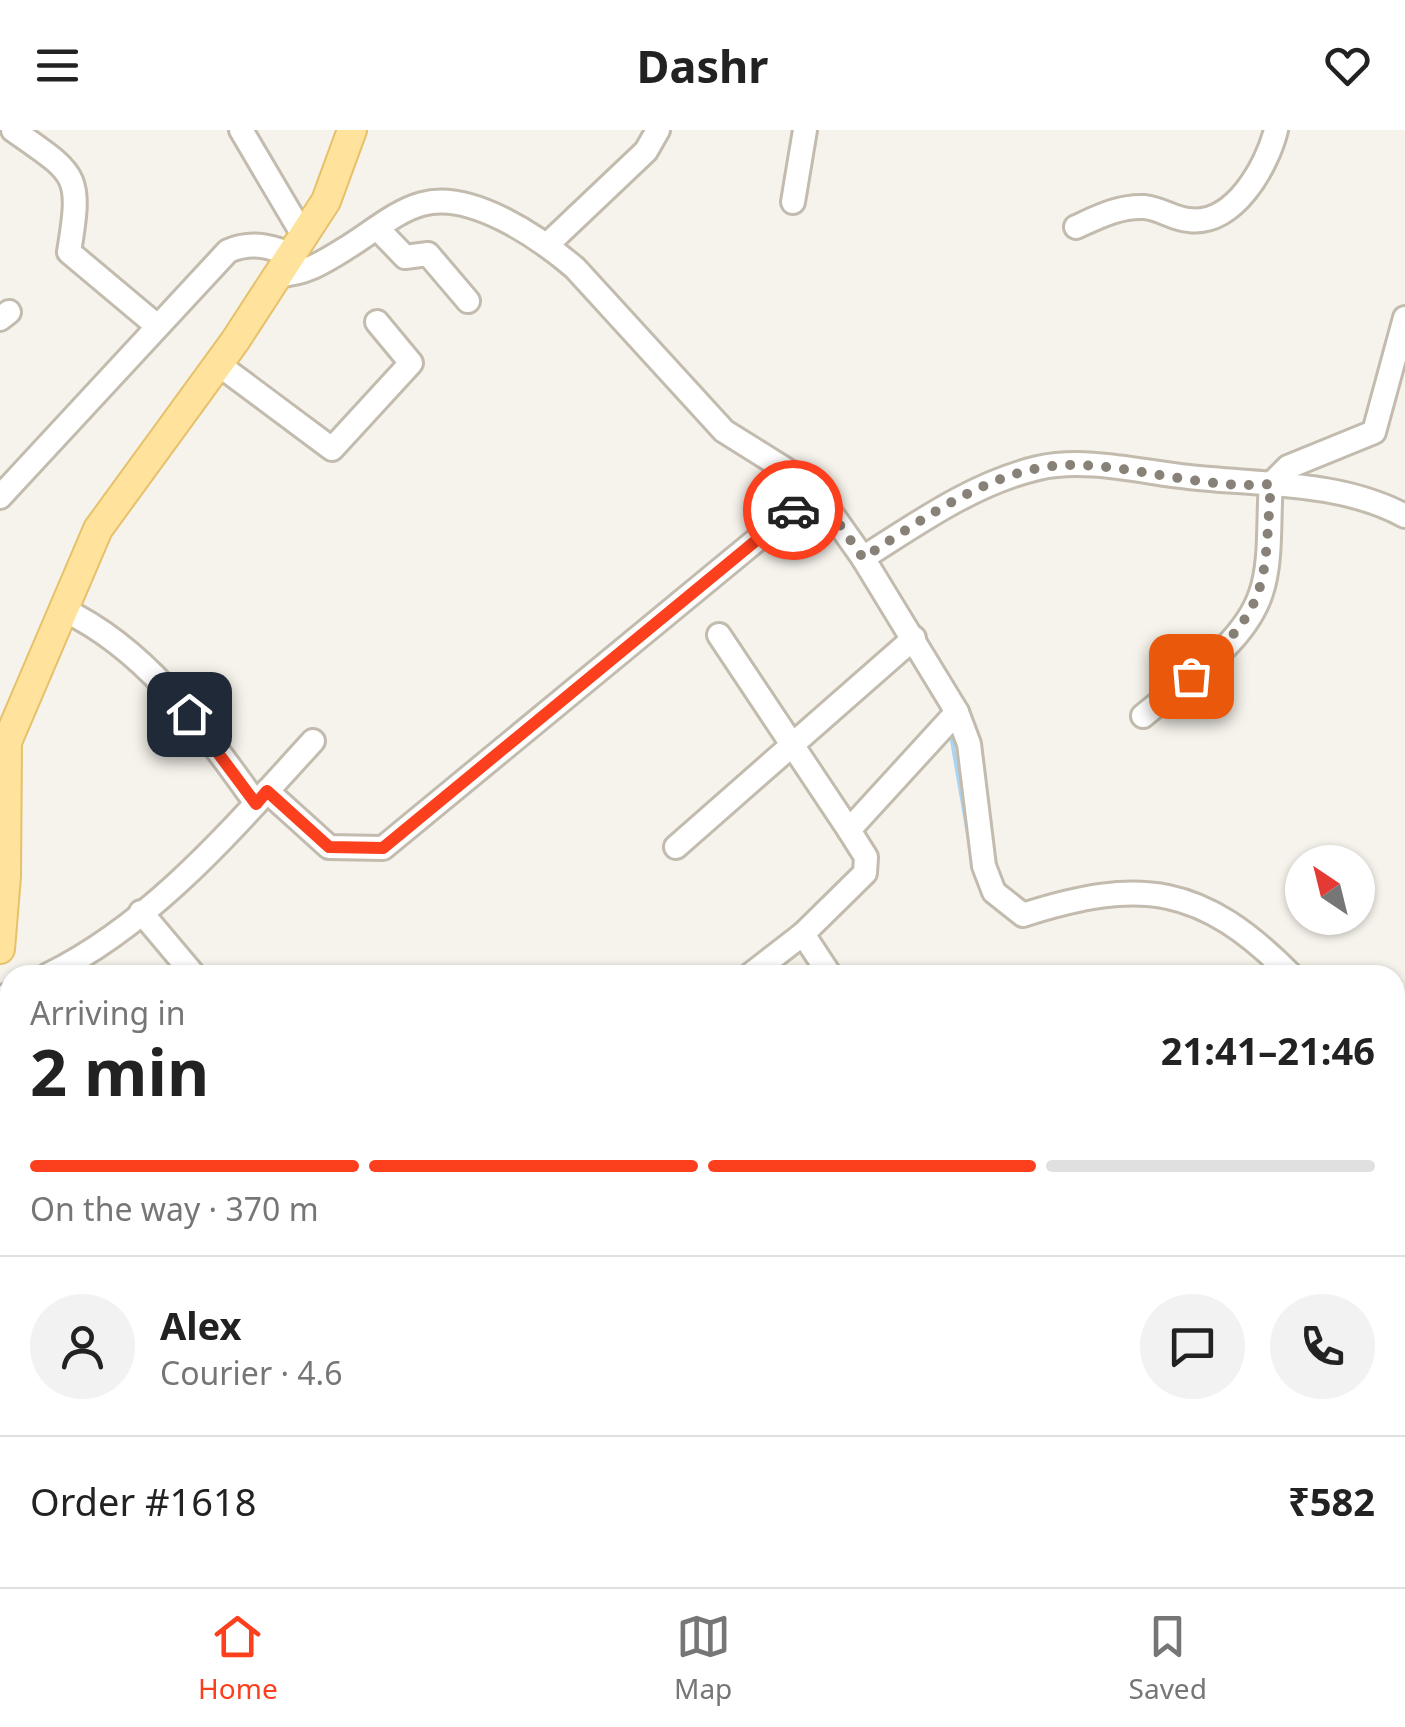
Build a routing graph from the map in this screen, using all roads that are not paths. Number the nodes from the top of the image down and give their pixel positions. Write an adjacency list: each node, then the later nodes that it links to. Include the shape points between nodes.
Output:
1 (13, 130): 14 (street, via 64,166 78,198 69,252)
2 (241, 130): 11 (street)
3 (352, 130): 11 (main road, via 326,201)
4 (658, 130): 10 (street, via 646,150)
5 (806, 130): 7 (street)
6 (1276, 130): 8 (street, via 1244,193 1213,215 1188,220 1153,208 1127,208)
7 (793, 202)
8 (1076, 227)
9 (377, 228): 10 (street, via 434,202 499,217); 11 (street, via 316,267); 12 (street, via 405,257 428,254)
10 (548, 244): 18 (street, via 724,431)
11 (291, 255): 14 (street, via 263,245 228,252); 16 (main road)
12 (468, 300)
13 (377, 322): 16 (street, via 411,363 332,449)
14 (156, 325): 19 (street)
15 (1404, 325): 17 (street, via 1374,432 1288,467)
16 (218, 364): 22 (main road, via 98,529)
17 (1271, 484): 20 (street, via 1352,496); 21 (street, via 1078,464 1042,467 976,490); 26 (street, via 1262,591 1251,615)
18 (816, 491): 21 (street); 29 (street, via 383,848 329,847)
19 (0, 497)
20 (1405, 516)
21 (863, 558): 24 (street)
22 (64, 610): 29 (street, via 98,629 173,695); 34 (main road, via 6,742)
23 (719, 635): 28 (street)
24 (914, 638): 25 (street); 28 (street)
25 (957, 712): 30 (street); 39 (street, via 969,744 984,866 994,892 1015,912 1100,893 1166,896 1200,904)
26 (1144, 716)
27 (313, 740): 29 (street)
28 (792, 748): 30 (street); 31 (street)
29 (261, 797): 32 (street)
30 (849, 830): 33 (street, via 866,857 864,872)
31 (676, 847)
32 (141, 912): 35 (street); 36 (street)
33 (803, 934): 37 (street); 38 (street)
34 (0, 949)
35 (69, 965)
36 (186, 965)
37 (763, 965)
38 (823, 965)
39 (1281, 965)
40 (1188, 1587): 41 (street)
41 (1210, 1587)

